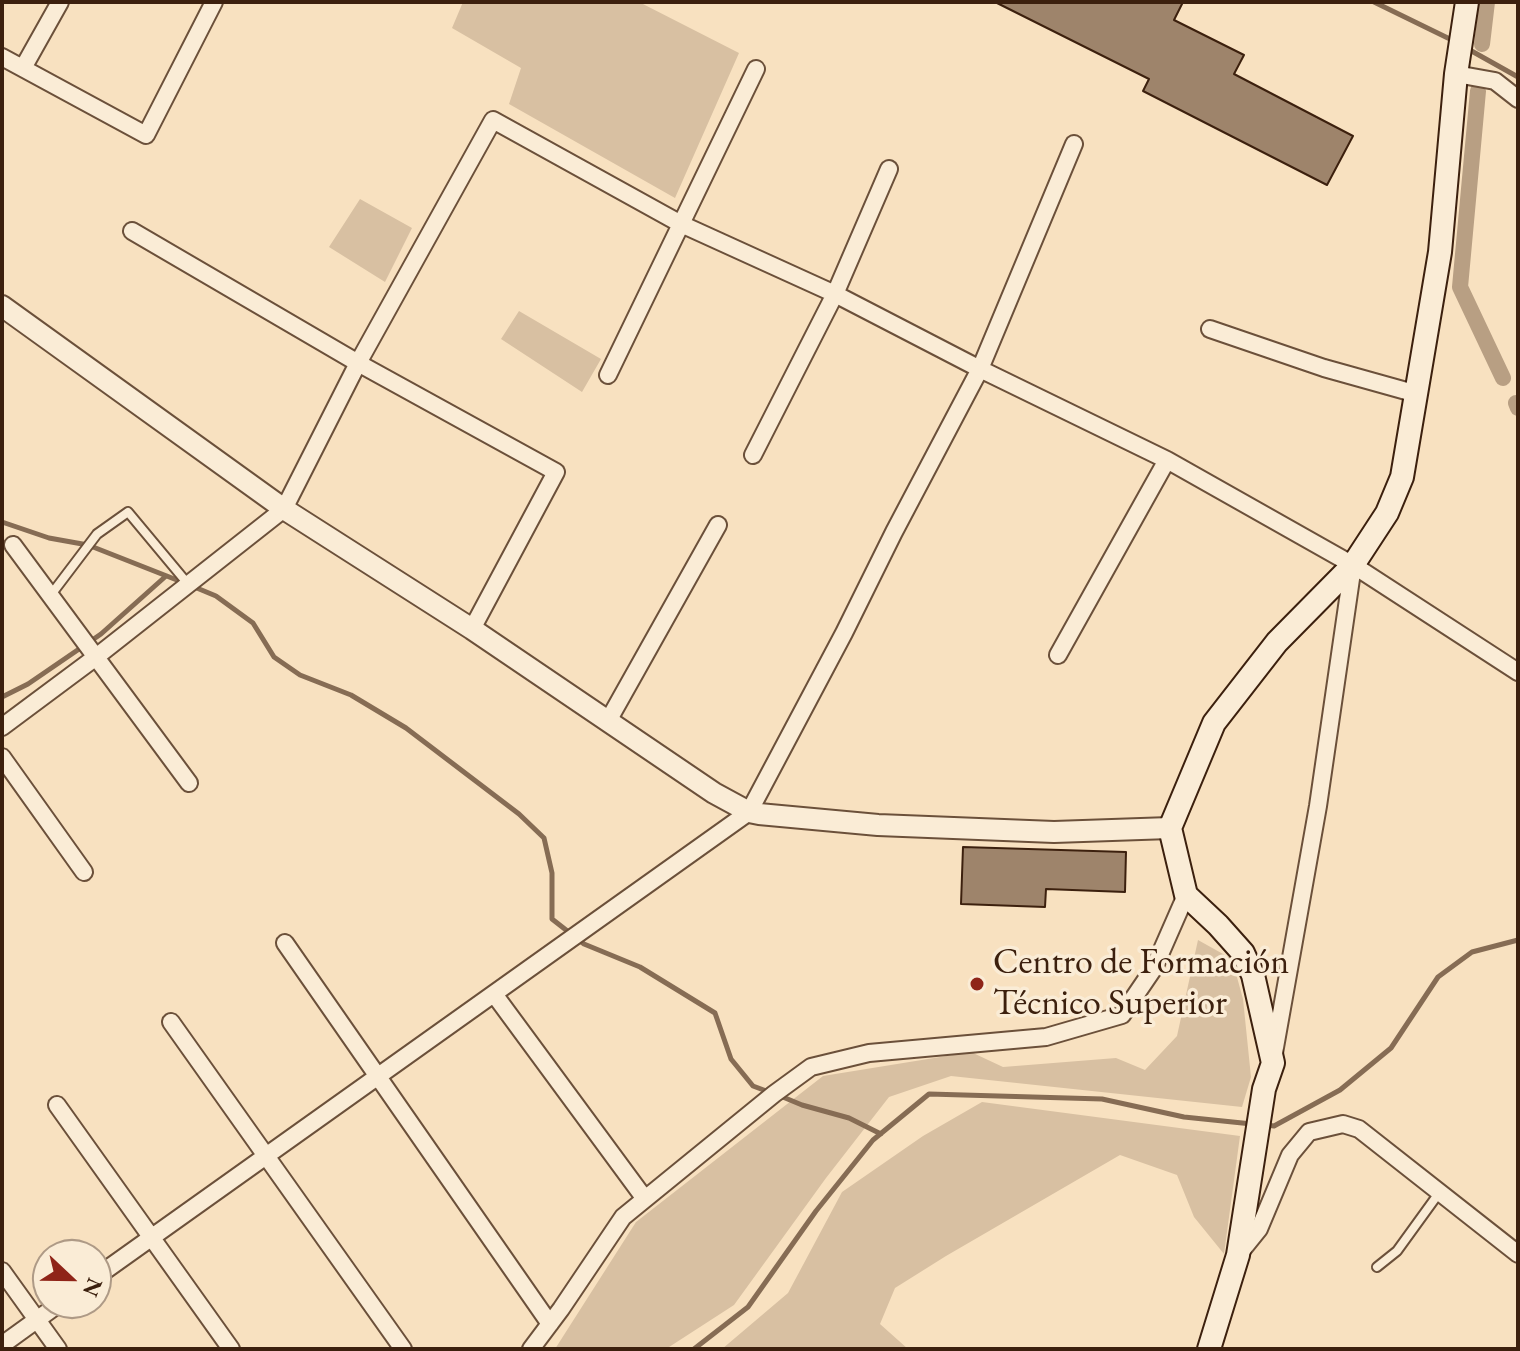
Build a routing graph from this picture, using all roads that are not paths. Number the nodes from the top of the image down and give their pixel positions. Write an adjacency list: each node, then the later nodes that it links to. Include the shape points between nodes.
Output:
1 (60, 2): 5 (street)
2 (214, 2): 5 (street, via 146,135)
3 (1467, 2): 7 (main road)
4 (2, 57): 5 (street)
5 (23, 68)
6 (756, 69): 11 (street)
7 (1457, 69): 8 (street, via 1495,81); 19 (main road, via 1440,252)
8 (1518, 99)
9 (1074, 144): 17 (street)
10 (889, 169): 13 (street)
11 (681, 224): 13 (street); 16 (street, via 493,120); 18 (street)
12 (132, 231): 16 (street)
13 (835, 294): 17 (street); 20 (street)
14 (2, 306): 22 (street)
15 (1210, 329): 19 (street)
16 (358, 363): 22 (street); 28 (street, via 556,472)
17 (980, 369): 21 (street); 36 (street)
18 (608, 375)
19 (1417, 394): 25 (main road, via 1402,477 1387,513)
20 (753, 455)
21 (1167, 460): 25 (street); 29 (street)
22 (284, 509): 26 (street); 28 (street)
23 (718, 525): 32 (street)
24 (13, 545): 27 (street)
25 (1353, 565): 31 (street); 37 (main road, via 1277,642 1214,723); 43 (street)
26 (188, 584): 27 (lane, via 128,512 97,534); 30 (street)
27 (50, 596): 30 (street)
28 (472, 629): 32 (street)
29 (1058, 655)
30 (96, 657): 33 (street); 35 (street)
31 (1518, 672)
32 (608, 721): 36 (street)
33 (2, 727)
34 (2, 757): 38 (street)
35 (189, 783)
36 (749, 812): 37 (street, via 878,825 1054,832); 41 (street)
37 (1170, 828): 39 (main road)
38 (84, 872)
39 (1186, 895): 43 (main road, via 1243,953); 48 (street, via 1154,968 1122,1015 1046,1037 869,1053 811,1067)
40 (285, 943): 44 (street)
41 (494, 994): 44 (street); 48 (street)
42 (171, 1022): 46 (street)
43 (1273, 1063): 51 (main road, via 1264,1089)
44 (378, 1077): 46 (street); 56 (street)
45 (57, 1105): 49 (street)
46 (266, 1156): 49 (street); 60 (street)
47 (1439, 1192): 50 (street); 51 (street, via 1359,1129 1343,1124 1309,1132 1290,1155 1259,1229); 53 (lane, via 1397,1251)
48 (645, 1199): 56 (street, via 623,1217)
49 (152, 1238): 52 (street); 59 (street)
50 (1518, 1254)
51 (1238, 1255): 62 (main road)
52 (112, 1266)
53 (1377, 1267)
54 (2, 1271): 55 (street)
55 (37, 1320): 57 (street); 58 (street)
56 (550, 1324): 61 (street)
57 (2, 1345)
58 (58, 1349)
59 (231, 1349)
60 (403, 1349)
61 (531, 1349)
62 (1209, 1349)

